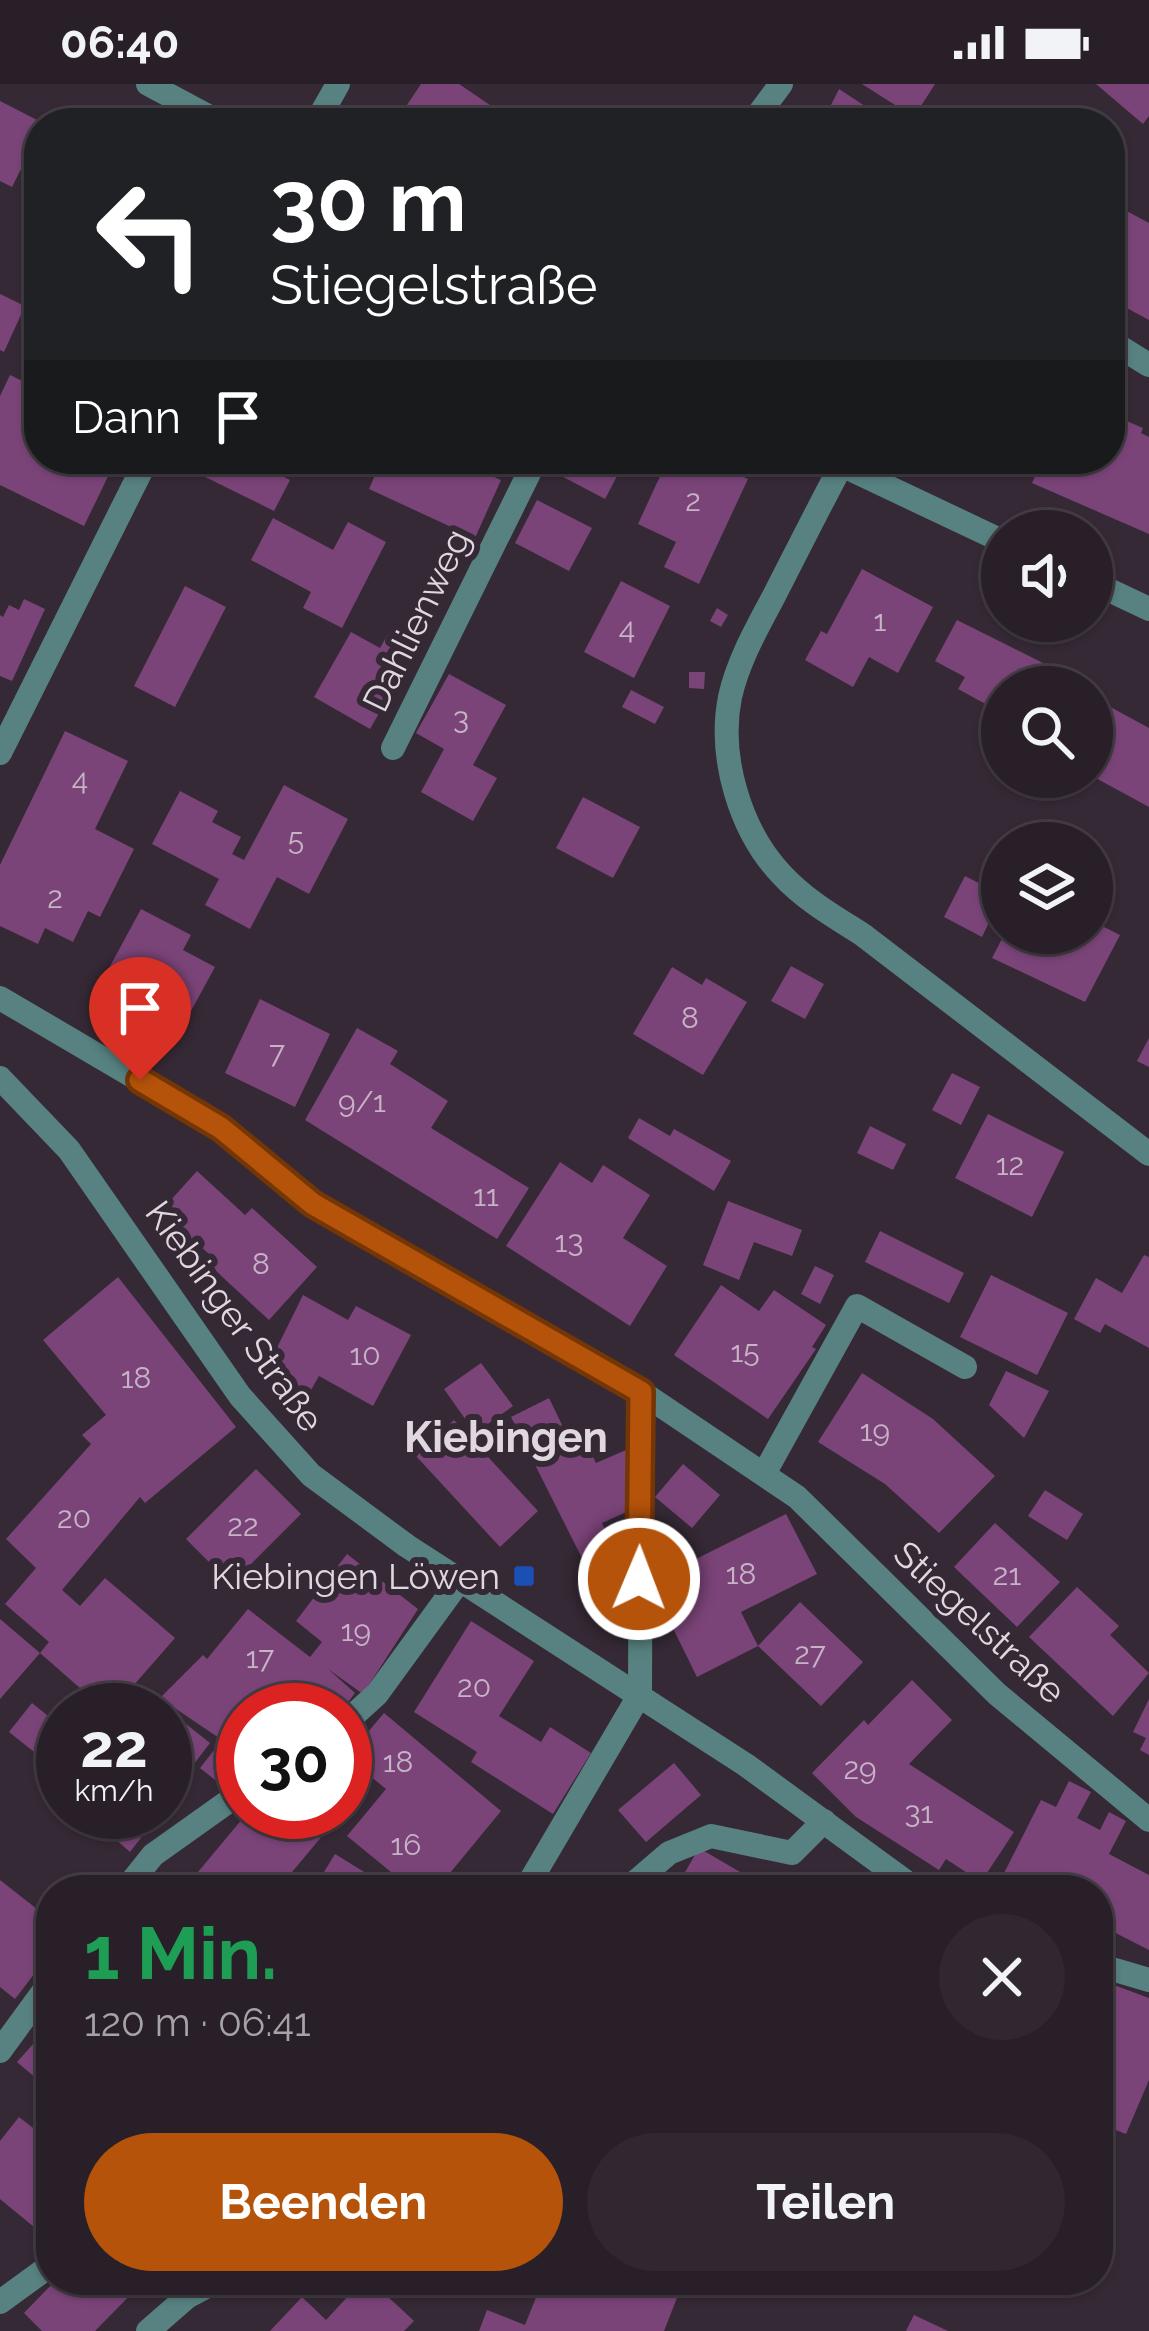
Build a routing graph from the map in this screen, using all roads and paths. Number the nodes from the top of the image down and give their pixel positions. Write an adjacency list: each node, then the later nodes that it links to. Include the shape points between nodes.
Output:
1 (148, 84): 2 (street)
2 (193, 108)
3 (139, 474): 11 (street)
4 (529, 474): 10 (street, Dahlienweg)
5 (829, 474): 14 (street, via 730,698 732,775 747,820 783,877)
6 (860, 474): 7 (street)
7 (981, 531)
8 (1113, 592): 9 (street)
9 (1149, 608)
10 (393, 748)
11 (0, 753)
12 (0, 998): 16 (street, Stiegelstraße, via 221,1128 313,1204)
13 (0, 1078): 18 (street, Kiebinger Straße, via 88,1174 274,1439 355,1510)
14 (1149, 1154)
15 (964, 1367): 17 (street, via 857,1306)
16 (641, 1392): 17 (street, Stiegelstraße); 19 (street)
17 (764, 1474): 22 (street, Stiegelstraße, via 997,1694)
18 (460, 1580): 19 (street, Kiebinger Straße); 20 (street)
19 (640, 1694): 23 (street, Kiebinger Straße); 25 (street)
20 (372, 1699)
21 (216, 1810): 24 (street)
22 (1149, 1820)
23 (824, 1821): 26 (street, via 792,1852 711,1836); 27 (street, Kiebinger Straße)
24 (137, 1875)
25 (538, 1875)
26 (644, 1875)
27 (897, 1875)
28 (1113, 1969): 29 (street)
29 (1149, 1980)
30 (36, 2002): 31 (street)
31 (0, 2051)
32 (36, 2276): 34 (street)
33 (191, 2295): 35 (street)
34 (0, 2302)
35 (148, 2331)

